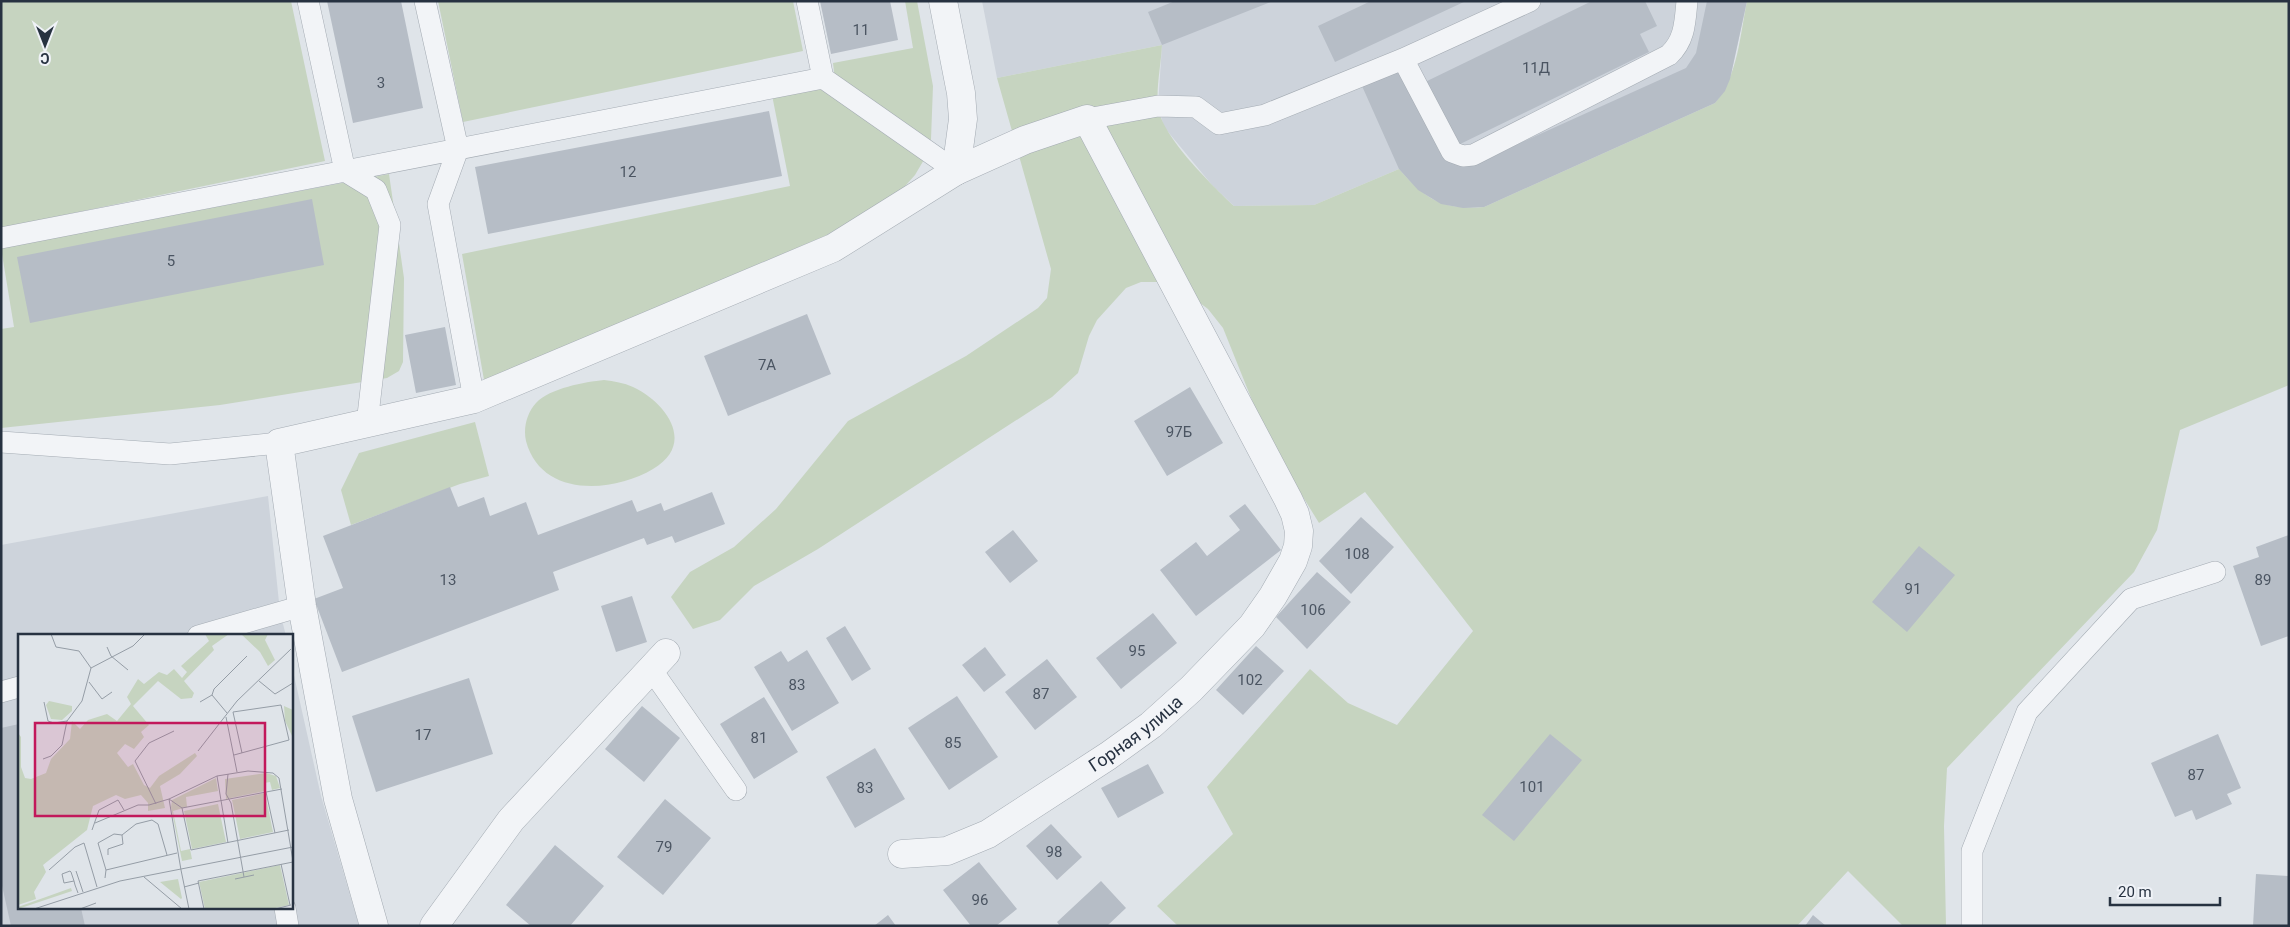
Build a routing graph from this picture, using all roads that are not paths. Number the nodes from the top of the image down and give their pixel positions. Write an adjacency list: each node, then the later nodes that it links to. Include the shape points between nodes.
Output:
1 (308, 1): 11 (lane)
2 (425, 1): 10 (lane)
3 (807, 1): 8 (lane)
4 (943, 1): 12 (street, via 961,94)
5 (1530, 1): 7 (lane)
6 (1687, 1): 7 (lane, via 1685,26 1676,48 1669,55 1473,155 1452,152)
7 (1403, 59): 9 (lane, via 1265,115 1219,124 1196,107 1158,106)
8 (823, 78): 10 (lane); 12 (lane)
9 (1087, 119): 12 (street, via 1025,140); 26 (street, Горная улица, via 1288,499 1299,531 1298,546 1293,561 1263,612 1191,689 1151,725 988,834 947,851)
10 (458, 148): 11 (lane); 14 (lane, via 438,204)
11 (345, 170): 13 (lane); 15 (lane, via 376,190 390,225)
12 (956, 170): 14 (street, via 832,248)
13 (1, 238)
14 (474, 399): 15 (street)
15 (367, 424): 17 (street)
16 (1, 442): 17 (lane, via 170,454)
17 (279, 443): 19 (street)
18 (2215, 572): 31 (lane, via 2131,599 2027,712 1972,851)
19 (302, 606): 20 (lane); 29 (street, via 338,799)
20 (228, 632): 21 (lane)
21 (213, 634)
22 (659, 661): 25 (lane); 30 (street, via 511,820)
23 (18, 687): 24 (lane)
24 (1, 692)
25 (736, 790)
26 (902, 854)
27 (285, 910): 28 (lane)
28 (288, 926)
29 (374, 926)
30 (434, 926)
31 (1972, 926)

